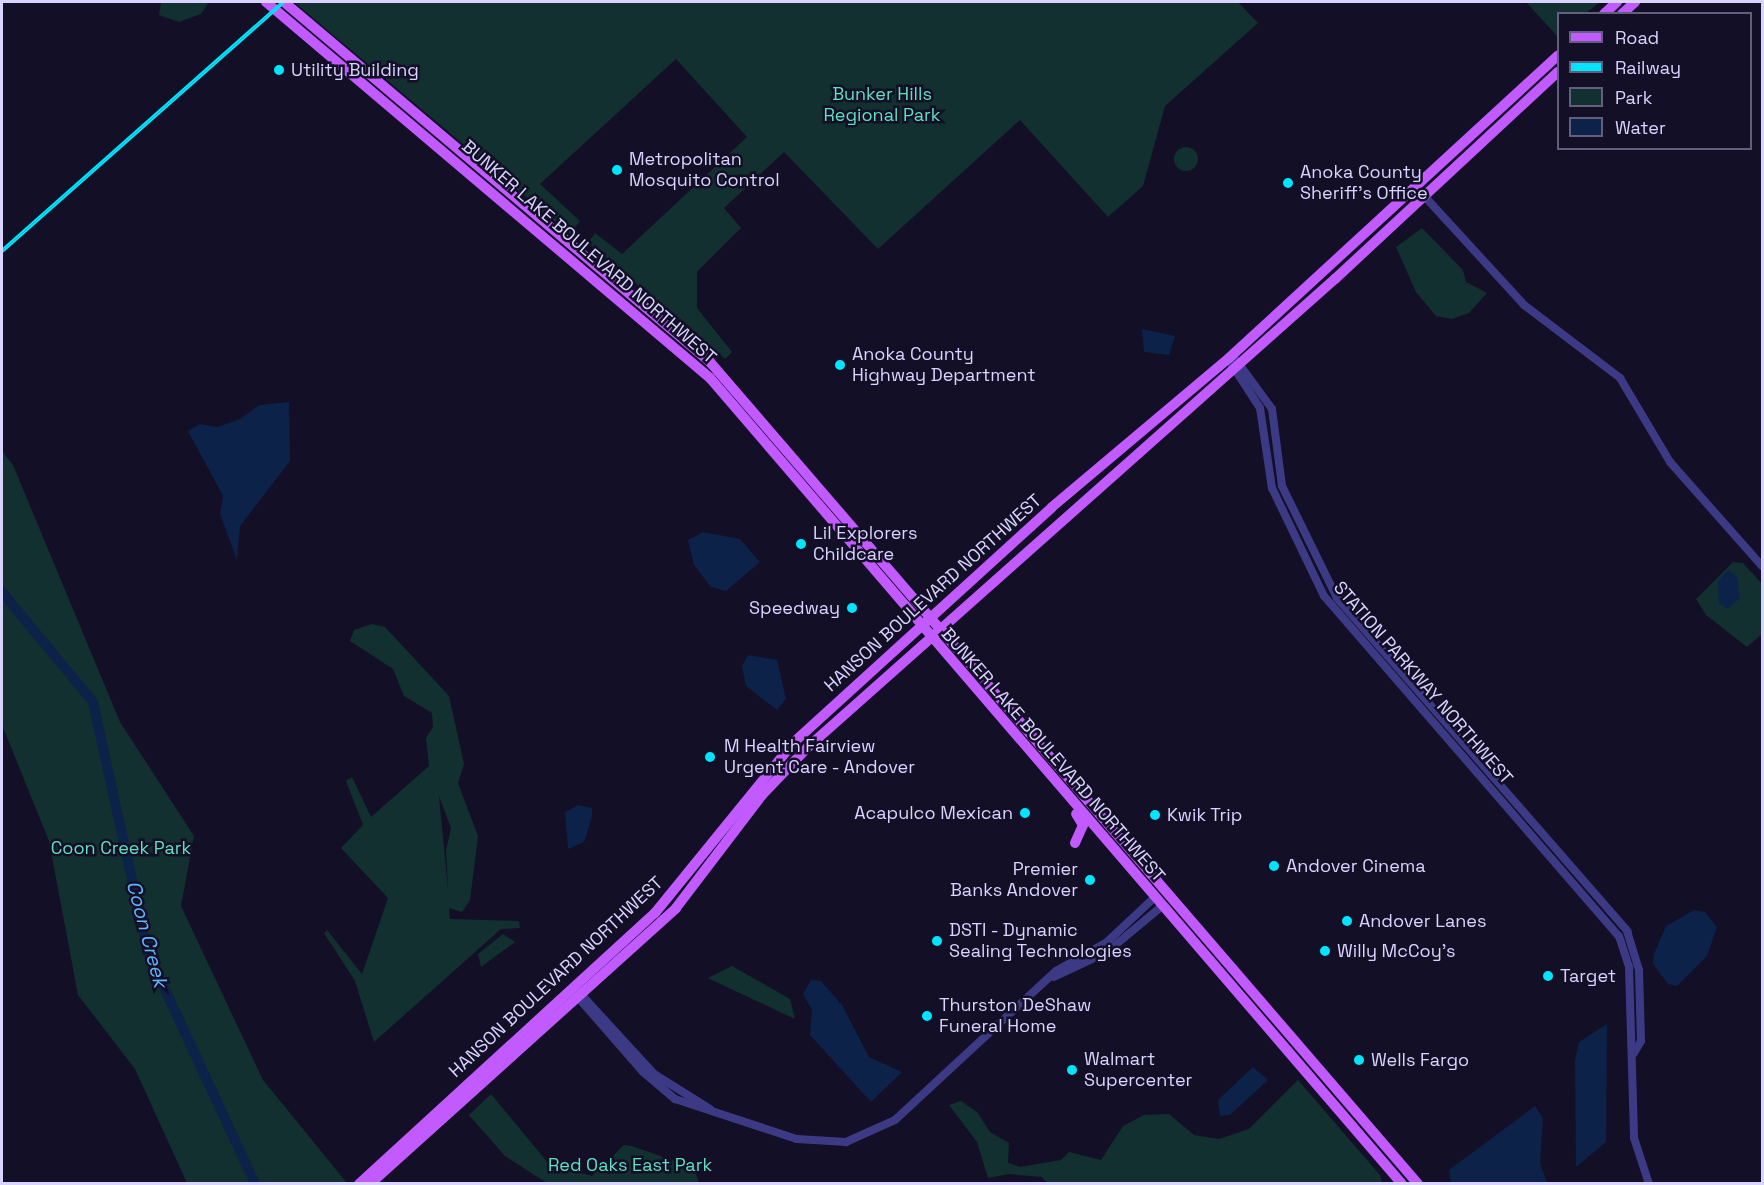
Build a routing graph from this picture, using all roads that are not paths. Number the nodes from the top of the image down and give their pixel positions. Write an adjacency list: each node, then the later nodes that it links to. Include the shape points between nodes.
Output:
1 (266, 2): 5 (main road, BUNKER LAKE BOULEVARD NORTHWEST)
2 (284, 2): 7 (main road, BUNKER LAKE BOULEVARD NORTHWEST)
3 (1557, 56): 6 (main road, HANSON BOULEVARD NORTHWEST)
4 (1557, 73): 8 (main road, HANSON BOULEVARD NORTHWEST)
5 (432, 140): 7 (street, via 440,139); 13 (main road, BUNKER LAKE BOULEVARD NORTHWEST, via 710,378)
6 (1416, 187): 8 (street); 9 (main road, HANSON BOULEVARD NORTHWEST)
7 (509, 190): 12 (main road, BUNKER LAKE BOULEVARD NORTHWEST, via 729,382)
8 (1425, 197): 10 (main road, HANSON BOULEVARD NORTHWEST); 11 (street, via 1524,306 1620,378 1670,462)
9 (1229, 358): 10 (street, STATION PARKWAY NORTHWEST); 12 (main road, HANSON BOULEVARD NORTHWEST)
10 (1238, 366): 14 (main road, HANSON BOULEVARD NORTHWEST); 25 (street, STATION PARKWAY NORTHWEST, via 1260,408 1270,482 1324,596 1602,905 1627,954 1634,1053 1634,1138)
11 (1762, 566)
12 (930, 616): 13 (main road, HANSON BOULEVARD NORTHWEST); 14 (main road, BUNKER LAKE BOULEVARD NORTHWEST)
13 (919, 626): 15 (main road, BUNKER LAKE BOULEVARD NORTHWEST); 19 (main road, HANSON BOULEVARD NORTHWEST, via 777,758 672,894)
14 (940, 628): 15 (main road, HANSON BOULEVARD NORTHWEST); 24 (main road, BUNKER LAKE BOULEVARD NORTHWEST)
15 (928, 637): 16 (main road, BUNKER LAKE BOULEVARD NORTHWEST); 20 (main road, HANSON BOULEVARD NORTHWEST, via 776,778 676,908)
16 (1052, 779): 17 (main road, via 1083,825); 18 (main road, BUNKER LAKE BOULEVARD NORTHWEST)
17 (1075, 843)
18 (1158, 901): 20 (street, via 1107,942 1054,977 895,1120 873,1134 814,1142 710,1110 654,1074); 23 (main road, BUNKER LAKE BOULEVARD NORTHWEST)
19 (573, 988): 20 (street); 21 (main road, HANSON BOULEVARD NORTHWEST)
20 (582, 1000): 22 (main road, HANSON BOULEVARD NORTHWEST)
21 (359, 1184)
22 (370, 1184)
23 (1402, 1184)
24 (1418, 1184)
25 (1649, 1184)

